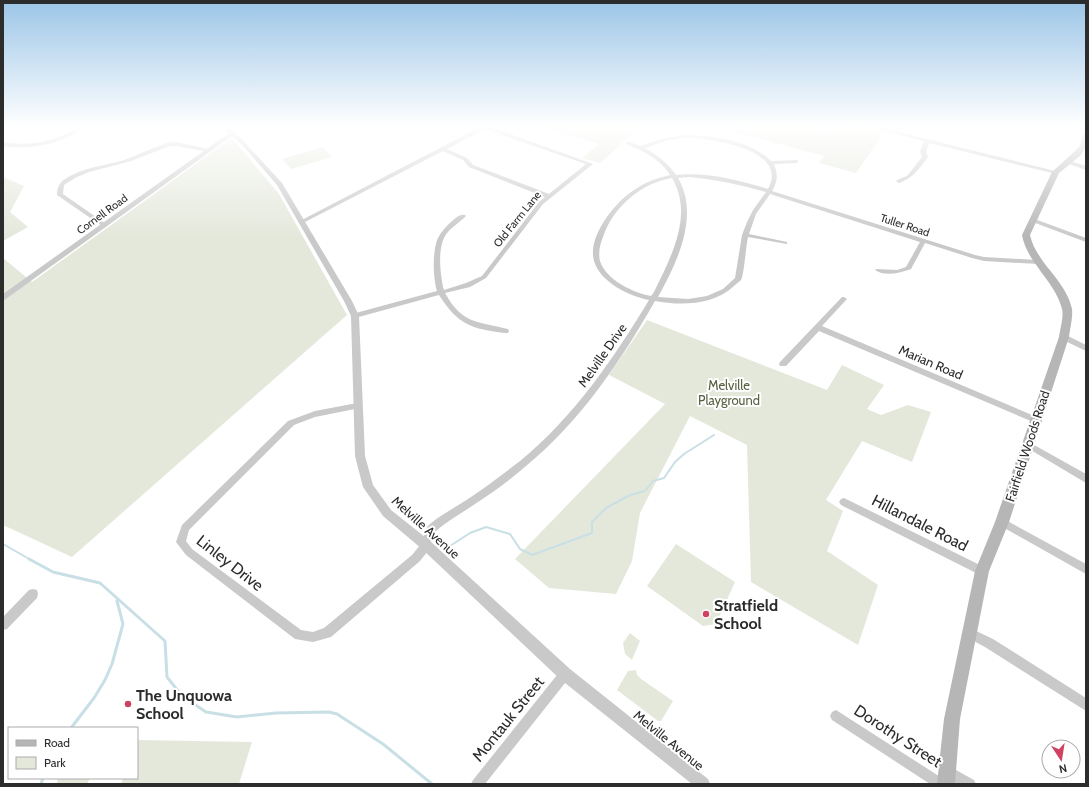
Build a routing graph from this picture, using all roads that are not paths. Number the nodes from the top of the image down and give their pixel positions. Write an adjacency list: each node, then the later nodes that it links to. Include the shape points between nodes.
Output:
1 (770, 163): 17 (street, Tuller Road, via 776,173)
2 (118, 164): 22 (street, via 67,180 59,191 60,196)
3 (190, 164): 22 (street, Cornell Road)
4 (261, 164): 21 (street, Melville Avenue, via 280,184)
5 (414, 164): 21 (street)
6 (469, 164): 18 (street)
7 (589, 164): 18 (street, Old Farm Lane)
8 (664, 164): 15 (street, Melville Drive)
9 (920, 164): 16 (street, via 910,177)
10 (1022, 164): 14 (street)
11 (1066, 164): 14 (main road, Fairfield Woods Road)
12 (1073, 164): 13 (street)
13 (1086, 168)
14 (1056, 172): 20 (main road, Fairfield Woods Road)
15 (675, 175): 17 (street, Tuller Road, via 718,177); 32 (street, Melville Drive, via 684,204 683,230 672,262); 32 (street, Tuller Road, via 644,184 624,200 605,222 596,251 600,269 616,284)
16 (900, 181)
17 (768, 191): 23 (street, Tuller Road, via 754,213); 25 (street, Tuller Road)
18 (549, 196): 29 (street, Old Farm Lane, via 484,277)
19 (463, 216): 29 (street, via 454,222 440,239 438,259)
20 (1032, 220): 24 (street); 27 (main road, Fairfield Woods Road, via 1026,235 1028,246)
21 (301, 222): 33 (street, Melville Avenue)
22 (104, 225): 30 (street, Cornell Road)
23 (745, 236): 26 (street); 32 (street, Tuller Road, via 738,279 729,289 700,300)
24 (1086, 240)
25 (923, 241): 27 (street, Tuller Road, via 984,259); 28 (street, via 909,268 898,272)
26 (784, 243)
27 (1038, 262): 36 (main road, Fairfield Woods Road, via 1056,286 1067,310)
28 (878, 270)
29 (441, 293): 33 (street, Old Farm Lane); 35 (street, via 463,319 476,326)
30 (3, 298)
31 (844, 299): 34 (street)
32 (653, 300): 45 (street, Melville Drive, via 626,344 590,393 553,436 504,479 431,529)
33 (355, 316): 39 (street, Melville Avenue)
34 (817, 327): 38 (street); 40 (street, Marian Road)
35 (505, 331)
36 (1064, 337): 37 (street); 40 (main road, Fairfield Woods Road)
37 (1086, 348)
38 (783, 364)
39 (357, 406): 45 (street, Melville Avenue, via 360,456 368,487 386,514); 45 (street, Linley Drive, via 320,411 291,423 185,528 181,542 189,552 299,635 313,637 327,633 416,558)
40 (1036, 420): 41 (main road, Fairfield Woods Road)
41 (1027, 444): 42 (street); 44 (main road, Fairfield Woods Road)
42 (1086, 479)
43 (844, 502): 47 (street, Hillandale Road)
44 (1002, 522): 46 (street); 47 (main road, Fairfield Woods Road)
45 (426, 545): 51 (street, Melville Avenue)
46 (1086, 569)
47 (982, 571): 50 (main road, Fairfield Woods Road)
48 (33, 594): 49 (street)
49 (3, 625)
50 (970, 632): 52 (street); 54 (main road, Fairfield Woods Road, via 952,719)
51 (565, 674): 55 (street, Montauk Street); 56 (street, Melville Avenue)
52 (1086, 705)
53 (836, 716): 57 (street, Dorothy Street)
54 (947, 770): 58 (main road, Fairfield Woods Road); 59 (street)
55 (477, 784)
56 (703, 784)
57 (941, 784)
58 (946, 784)
59 (970, 784)

